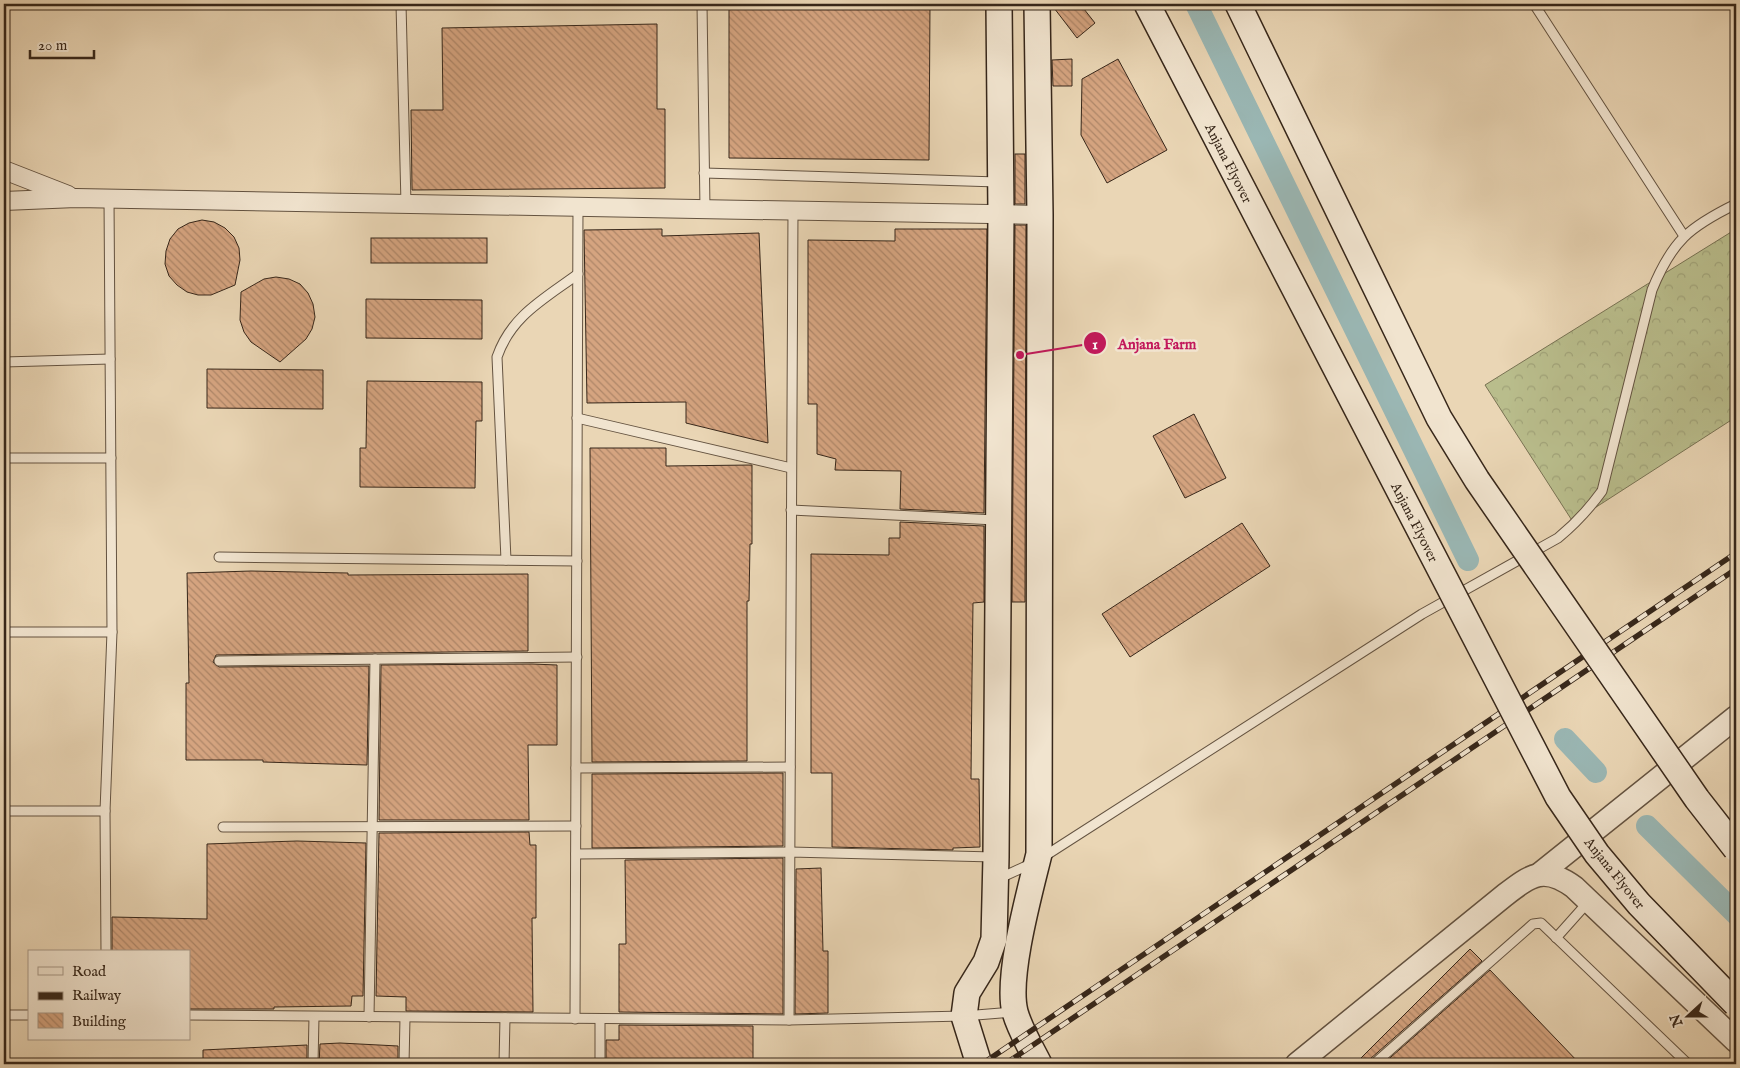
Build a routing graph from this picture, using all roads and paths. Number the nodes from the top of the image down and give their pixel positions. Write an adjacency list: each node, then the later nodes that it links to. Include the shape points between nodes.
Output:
1 (401, 4): 14 (lane)
2 (702, 4): 9 (lane)
3 (999, 4): 10 (main road)
4 (1037, 4): 20 (main road)
5 (1147, 4): 56 (main road, Anjana Flyover, bridge, via 1558,797 1597,854 1639,904)
6 (1238, 4): 47 (main road, bridge, via 1439,418 1477,480 1697,799)
7 (1534, 4): 21 (lane)
8 (4, 170): 11 (street)
9 (704, 173): 10 (lane); 17 (lane)
10 (1001, 182): 19 (main road)
11 (76, 198): 12 (street); 13 (street)
12 (109, 199): 14 (street); 23 (lane)
13 (4, 201)
14 (406, 204): 16 (street)
15 (1736, 204): 21 (lane, via 1692,228)
16 (578, 207): 17 (street); 22 (lane)
17 (705, 209): 18 (street)
18 (793, 210): 19 (street); 28 (lane)
19 (1001, 214): 20 (street); 30 (main road)
20 (1040, 215): 50 (main road)
21 (1684, 236): 50 (lane, via 1662,265 1652,290 1602,490 1589,510 1558,538 1422,614)
22 (578, 274): 25 (lane); 32 (lane, via 522,315 503,339 496,357)
23 (110, 360): 24 (lane); 27 (lane)
24 (4, 362)
25 (578, 418): 28 (lane); 33 (lane)
26 (4, 458): 27 (lane)
27 (111, 458): 35 (lane)
28 (791, 468): 29 (lane)
29 (791, 510): 30 (lane); 40 (lane)
30 (999, 520): 51 (main road)
31 (219, 557): 32 (lane)
32 (506, 560): 33 (lane)
33 (577, 561): 36 (lane)
34 (4, 632): 35 (lane)
35 (112, 632): 43 (lane)
36 (576, 657): 37 (lane); 41 (lane)
37 (375, 659): 38 (lane); 46 (lane)
38 (219, 661)
39 (1736, 717): 52 (street)
40 (790, 767): 41 (lane); 48 (lane)
41 (576, 768): 44 (lane)
42 (4, 811): 43 (lane)
43 (104, 811): 55 (lane)
44 (576, 826): 46 (lane); 49 (lane)
45 (223, 827): 46 (lane)
46 (373, 827): 63 (lane)
47 (1736, 849)
48 (790, 852): 49 (lane); 51 (lane); 68 (lane)
49 (576, 854): 66 (lane)
50 (1037, 861): 51 (lane); 57 (main road, via 1013,985)
51 (996, 869): 61 (main road, via 994,939 986,962 967,993)
52 (1541, 873): 53 (street, via 1560,876); 76 (street, via 1504,895)
53 (1589, 901): 54 (lane); 69 (street)
54 (1556, 938): 77 (lane, via 1540,923 1534,924); 78 (lane)
55 (106, 950)
56 (1736, 1004)
57 (1015, 1012): 61 (lane); 75 (main road)
58 (4, 1015): 59 (lane)
59 (28, 1015)
60 (190, 1015): 62 (lane)
61 (964, 1016): 68 (lane); 74 (main road)
62 (314, 1017): 63 (lane); 70 (lane)
63 (370, 1017): 64 (lane)
64 (405, 1018): 65 (lane); 71 (lane)
65 (505, 1018): 66 (lane); 72 (lane)
66 (575, 1019): 67 (lane)
67 (600, 1019): 68 (lane); 73 (lane)
68 (789, 1020)
69 (1736, 1041)
70 (313, 1064)
71 (404, 1064)
72 (504, 1064)
73 (600, 1064)
74 (979, 1064)
75 (1039, 1064)
76 (1297, 1064)
77 (1374, 1064)
78 (1688, 1064)

